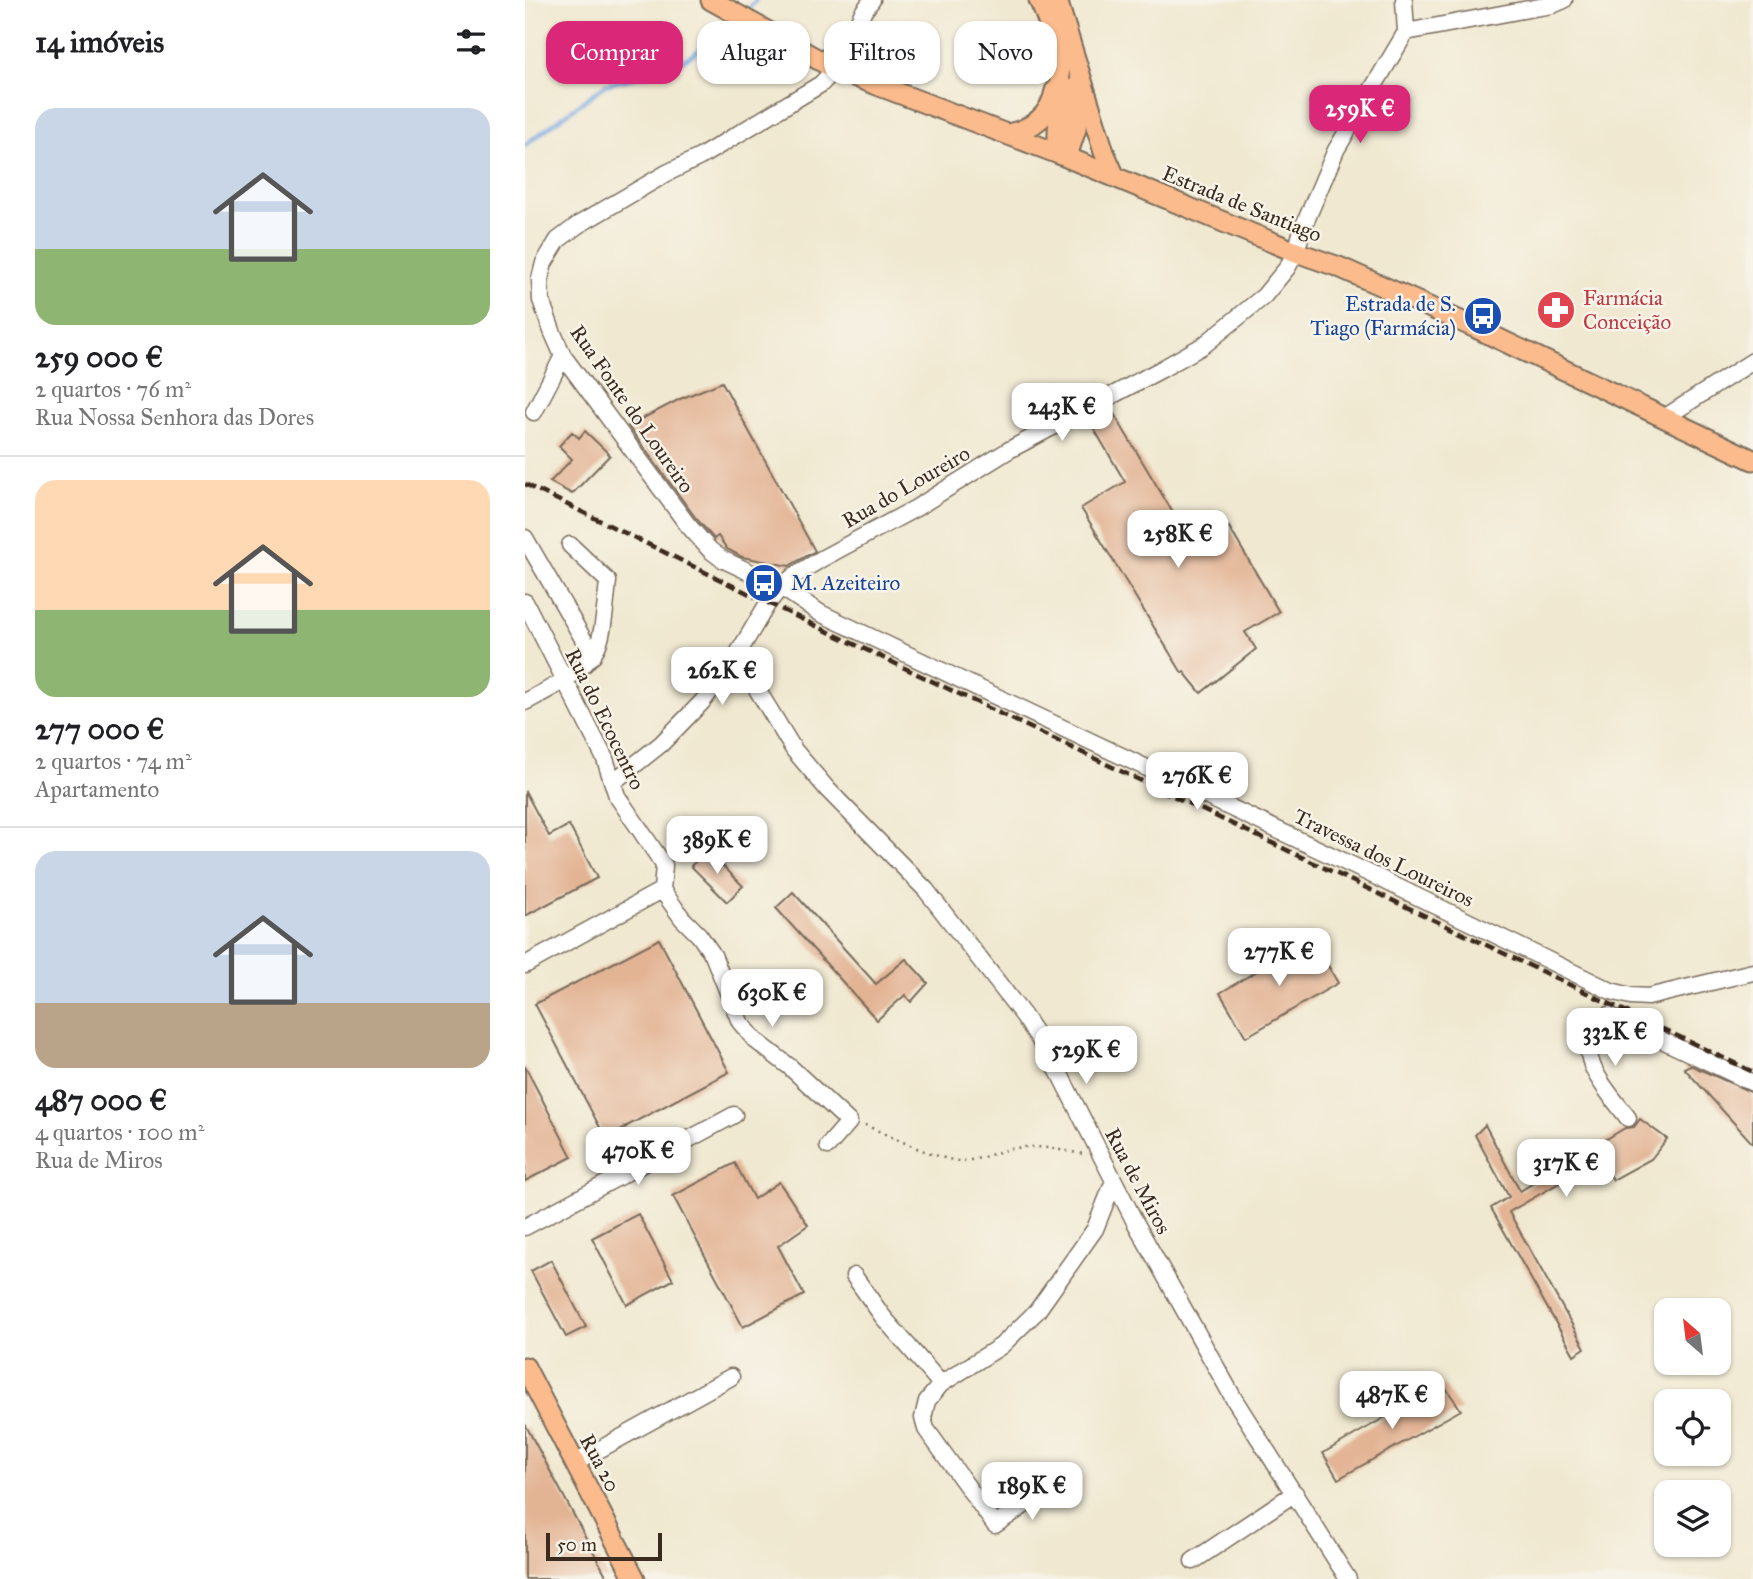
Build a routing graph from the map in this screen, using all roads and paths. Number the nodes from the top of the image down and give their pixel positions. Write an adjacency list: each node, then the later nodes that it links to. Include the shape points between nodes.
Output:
1 (872, 0): 7 (street)
2 (1039, 0): 10 (main road)
3 (1057, 0): 11 (main road)
4 (1404, 0): 8 (street)
5 (1564, 0): 8 (street)
6 (718, 4): 9 (main road, Estrada de Santiago)
7 (859, 21)
8 (1406, 32): 17 (street, Rua do Loureiro, via 1336,150)
9 (824, 63)
10 (1058, 69): 14 (main road, via 1046,112 1038,122); 15 (main road)
11 (1079, 69): 15 (main road, via 1076,130 1070,147); 16 (main road)
12 (824, 81): 18 (street, Rua Fonte do Loureiro, via 558,240 540,279 541,300)
13 (875, 84): 14 (main road, Estrada de Santiago)
14 (1008, 134): 15 (main road, Estrada de Santiago)
15 (1059, 154): 16 (main road, Estrada de Santiago)
16 (1115, 177): 17 (main road, Estrada de Santiago)
17 (1296, 252): 21 (main road, Estrada de Santiago, via 1451,317); 25 (street, Rua do Loureiro, via 1264,296 1204,345 1009,450)
18 (563, 356): 20 (street); 25 (street, Rua Fonte do Loureiro, via 709,550)
19 (1753, 361): 21 (street)
20 (534, 412)
21 (1664, 418): 22 (main road, Estrada de Santiago)
22 (1753, 460)
23 (525, 538): 27 (street)
24 (570, 545): 27 (street, via 608,581 601,637)
25 (781, 587): 28 (street, Rua do Loureiro); 34 (street, Travessa dos Loureiros, via 820,613 1611,991 1648,998)
26 (525, 602): 29 (street, Rua do Ecocentro)
27 (593, 656): 29 (street)
28 (734, 660): 31 (street, Rua do Loureiro, via 684,721); 40 (street, Rua de Miros, via 749,676 794,750 926,890 1023,1015)
29 (565, 681): 30 (street); 31 (street, Rua do Ecocentro)
30 (525, 702)
31 (613, 782): 32 (street, Rua do Ecocentro, via 617,796 664,865)
32 (662, 890): 33 (street); 38 (street, via 713,955 740,1021 755,1040)
33 (525, 965)
34 (1753, 972)
35 (1753, 1083): 37 (street, via 1609,1015 1591,1038 1588,1052 1593,1069)
36 (734, 1115): 42 (street)
37 (1628, 1118)
38 (849, 1122): 39 (street); 40 (path, via 958,1161 1024,1147)
39 (828, 1146)
40 (1101, 1156): 41 (street, Rua de Miros)
41 (1114, 1181): 46 (street, via 1095,1229 1037,1311 1001,1346); 49 (street, Rua de Miros, via 1234,1399)
42 (525, 1227)
43 (854, 1276): 46 (street)
44 (525, 1367): 47 (main road, Rua 20)
45 (731, 1377): 47 (street)
46 (941, 1384): 48 (street, via 927,1401 926,1429 995,1525)
47 (575, 1463): 51 (main road, Rua 20)
48 (1048, 1489)
49 (1295, 1493): 50 (street); 52 (street, Rua de Miros)
50 (1192, 1561)
51 (635, 1579)
52 (1348, 1579)

